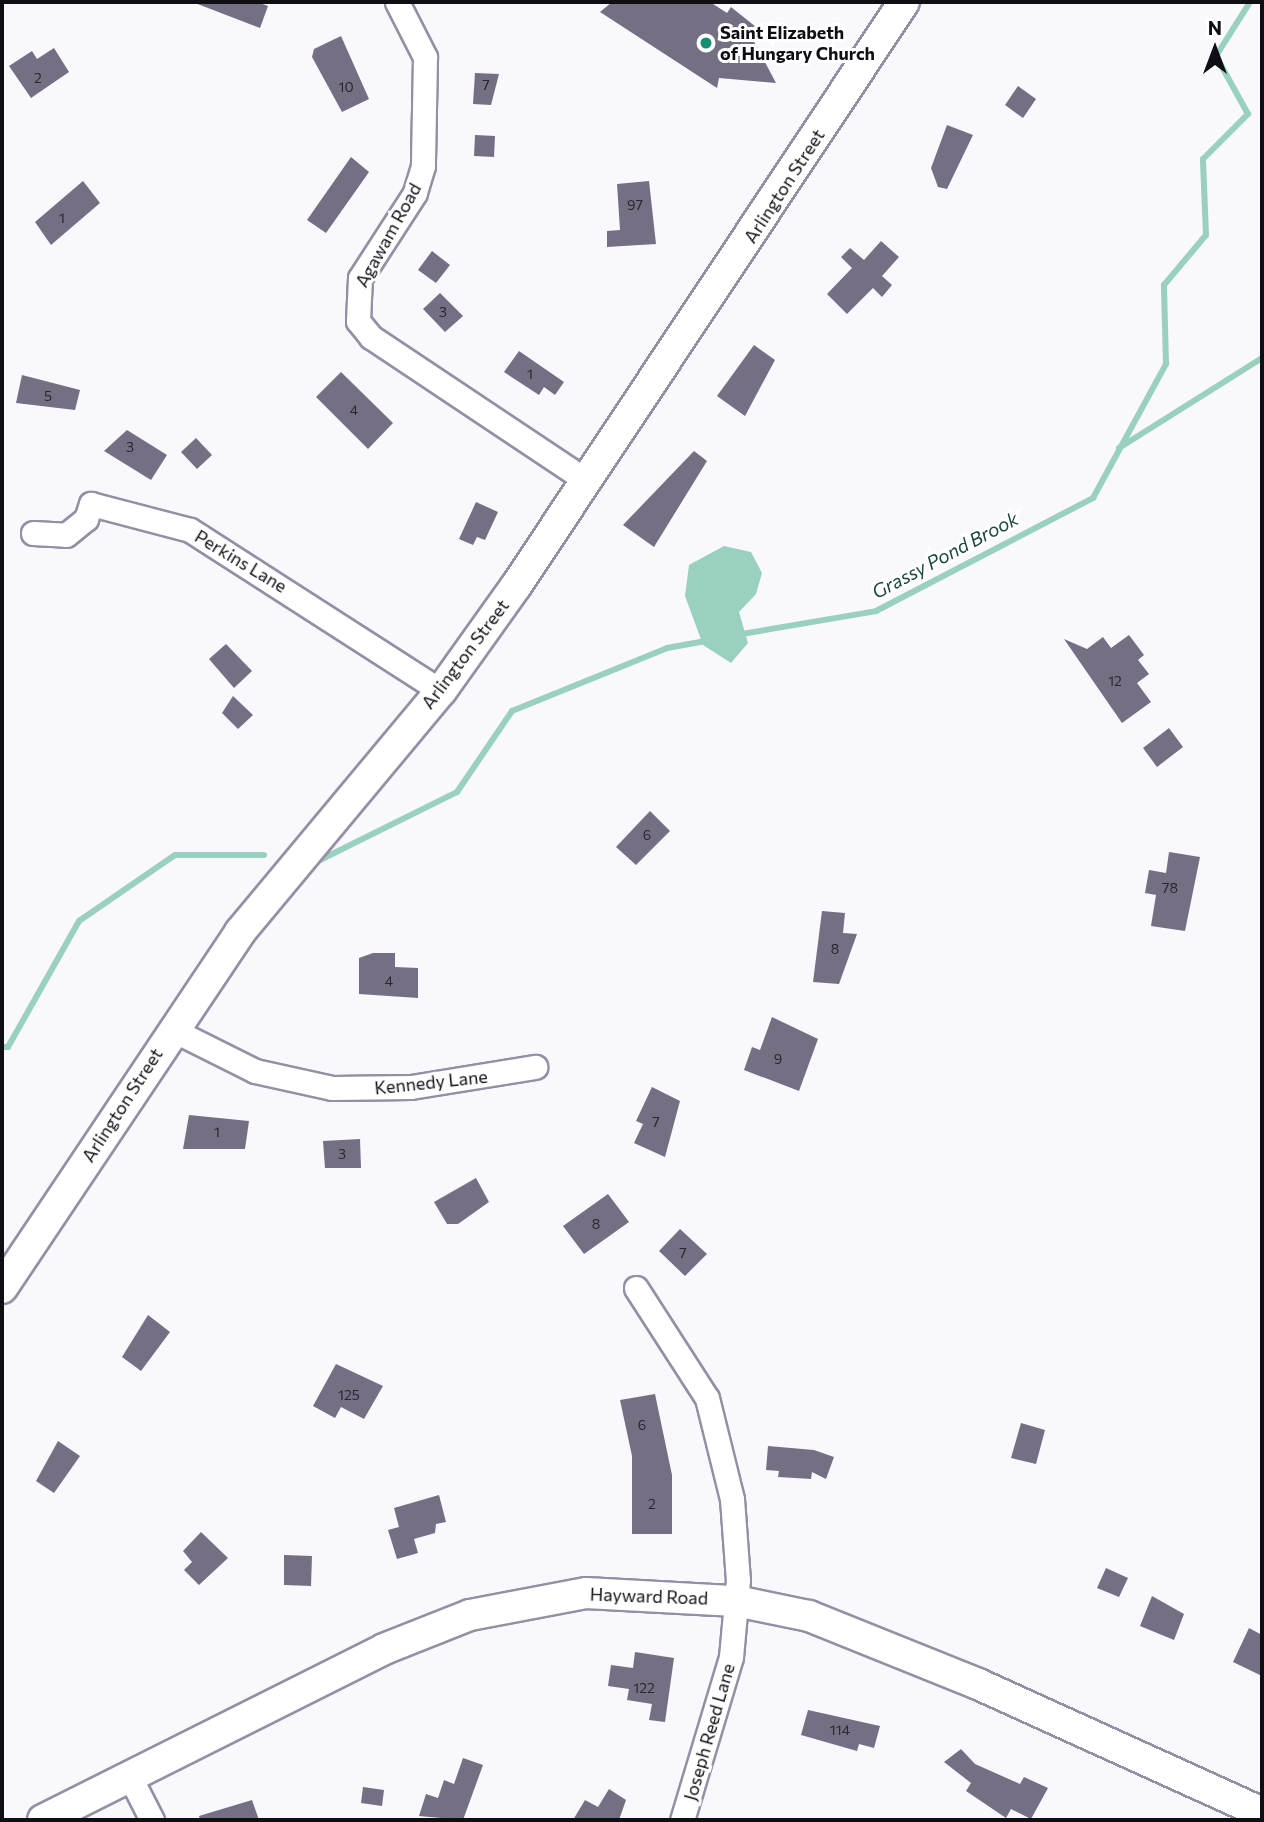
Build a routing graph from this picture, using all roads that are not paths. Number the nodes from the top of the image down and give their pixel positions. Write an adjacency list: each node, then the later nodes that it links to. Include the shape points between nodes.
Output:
1 (397, 2): 3 (street, Agawam Road, via 425,57 423,166 415,193 360,278 358,321 370,337)
2 (904, 2): 3 (street, Arlington Street)
3 (587, 481): 5 (street, Arlington Street)
4 (33, 533): 5 (street, Perkins Lane, via 66,535 86,519 91,504 190,530)
5 (441, 691): 6 (street, Arlington Street, via 257,910)
6 (171, 1030): 7 (street, Kennedy Lane, via 233,1062 332,1088 411,1087); 8 (street, Arlington Street)
7 (535, 1067)
8 (2, 1288)
9 (636, 1288): 10 (street, Joseph Reed Lane, via 707,1398 723,1445)
10 (736, 1601): 11 (street, Hayward Road, via 586,1593 470,1615 354,1662); 12 (street, Hayward Road, via 809,1616 965,1679); 15 (street, Joseph Reed Lane, via 722,1699)
11 (129, 1775): 13 (street, Hayward Road); 14 (street)
12 (1262, 1814)
13 (43, 1820)
14 (152, 1820)
15 (682, 1820)

